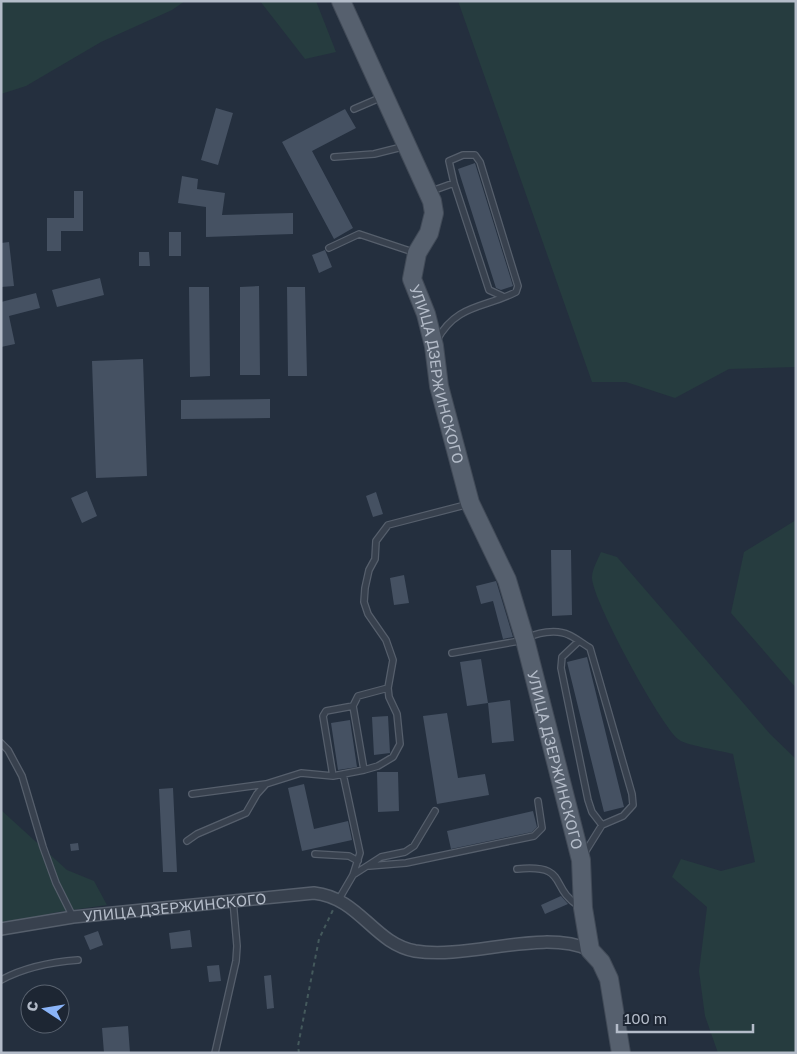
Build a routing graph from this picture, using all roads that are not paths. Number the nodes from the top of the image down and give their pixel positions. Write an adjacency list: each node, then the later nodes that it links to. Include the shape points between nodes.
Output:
1 (341, 1): 2 (main road, УЛИЦА ДЗЕРЖИНСКОГО)
2 (385, 95): 3 (lane); 4 (main road, УЛИЦА ДЗЕРЖИНСКОГО)
3 (354, 109)
4 (406, 146): 5 (lane, via 374,154); 7 (main road, УЛИЦА ДЗЕРЖИНСКОГО)
5 (334, 157)
6 (454, 183): 7 (lane); 10 (lane, via 489,290); 10 (lane, via 449,161 463,155 475,155 517,278 516,292)
7 (428, 192): 9 (main road, УЛИЦА ДЗЕРЖИНСКОГО, via 434,213 429,233)
8 (329, 248): 9 (lane, via 359,234)
9 (417, 253): 11 (main road, УЛИЦА ДЗЕРЖИНСКОГО, via 412,279)
10 (504, 297): 11 (lane, via 455,317)
11 (434, 346): 12 (main road, УЛИЦА ДЗЕРЖИНСКОГО, via 439,386)
12 (470, 503): 13 (main road, УЛИЦА ДЗЕРЖИНСКОГО, via 506,580); 16 (lane, via 388,525 376,541 364,602 368,614 386,640 393,660)
13 (525, 640): 14 (lane, via 532,635 555,632 568,634); 15 (lane); 29 (main road, УЛИЦА ДЗЕРЖИНСКОГО)
14 (579, 641): 26 (lane, via 562,657 561,668 588,800); 26 (lane, via 590,648 593,655 632,794 633,806 628,812)
15 (452, 653)
16 (388, 688): 17 (lane, via 358,696); 19 (lane, via 397,714 400,744 393,757)
17 (353, 706): 19 (lane); 21 (lane, via 326,711 323,716)
18 (1, 743): 37 (lane, via 22,776 46,856)
19 (364, 770): 20 (lane)
20 (342, 774): 21 (lane); 30 (lane, via 359,842)
21 (333, 776): 22 (lane, via 302,773)
22 (266, 784): 23 (lane); 27 (lane, via 246,813)
23 (192, 794)
24 (538, 801): 31 (lane, via 542,828 534,836 406,863)
25 (435, 811): 31 (lane, via 414,846 405,852 381,857)
26 (602, 825): 29 (lane)
27 (187, 841)
28 (315, 854): 30 (lane, via 349,856)
29 (581, 860): 36 (main road, УЛИЦА ДЗЕРЖИНСКОГО)
30 (358, 861): 33 (lane)
31 (369, 866): 33 (lane)
32 (517, 869): 36 (lane, via 546,869 571,900)
33 (353, 875): 34 (lane)
34 (339, 899): 35 (street, УЛИЦА ДЗЕРЖИНСКОГО, via 314,893); 39 (street, УЛИЦА ДЗЕРЖИНСКОГО, via 387,939 412,950 458,951 564,942)
35 (233, 900): 37 (street, УЛИЦА ДЗЕРЖИНСКОГО); 42 (lane, via 236,961)
36 (583, 908): 39 (main road, УЛИЦА ДЗЕРЖИНСКОГО)
37 (73, 917): 38 (street, УЛИЦА ДЗЕРЖИНСКОГО)
38 (1, 929)
39 (590, 950): 43 (main road, via 601,962 609,979)
40 (78, 960): 41 (lane, via 19,971)
41 (1, 980)
42 (215, 1053)
43 (621, 1053)

